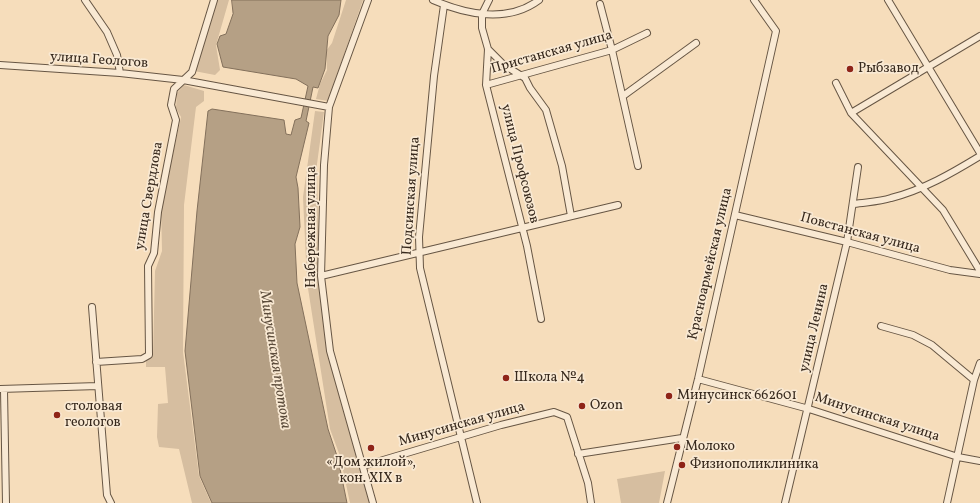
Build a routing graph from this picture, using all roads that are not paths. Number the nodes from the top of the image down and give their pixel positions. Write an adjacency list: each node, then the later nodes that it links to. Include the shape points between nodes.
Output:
1 (85, 0): 19 (street, via 107,32 118,55)
2 (214, 0): 21 (street, улица Свердлова, via 192,72)
3 (368, 0): 25 (street, Набережная улица)
4 (433, 0): 10 (street)
5 (489, 0): 11 (street)
6 (539, 0): 11 (street, via 528,8 506,14)
7 (754, 0): 34 (street, Красноармейская улица, via 776,31)
8 (888, 0): 18 (street)
9 (600, 4): 16 (street)
10 (444, 5): 11 (street); 38 (street, Подсинская улица, via 434,76)
11 (482, 14): 15 (street, улица Профсоюзов, via 482,28)
12 (647, 33): 16 (street, Пристанская улица)
13 (980, 36): 18 (street)
14 (696, 43): 24 (street)
15 (488, 49): 20 (street, via 504,65); 23 (street, улица Профсоюзов)
16 (612, 50): 20 (street, Пристанская улица); 24 (street)
17 (0, 65): 19 (street, улица Геологов)
18 (927, 66): 26 (street); 27 (street)
19 (120, 73): 21 (street, улица Геологов)
20 (520, 74): 23 (street, Пристанская улица); 35 (street, via 546,110 562,166)
21 (183, 80): 25 (street, улица Геологов); 45 (street, улица Свердлова, via 174,89 171,105 176,120 158,212 154,253 148,266 149,354 142,359)
22 (836, 83): 26 (street)
23 (486, 84): 36 (street, улица Профсоюзов)
24 (623, 96): 29 (street)
25 (329, 107): 41 (street, Набережная улица, via 324,165)
26 (851, 113): 31 (street)
27 (980, 153)
28 (980, 156): 31 (street, via 950,175)
29 (638, 166)
30 (858, 167): 32 (street, улица Ленина)
31 (921, 188): 32 (street, via 890,199); 39 (street, via 943,210)
32 (854, 204): 37 (street, улица Ленина)
33 (618, 205): 35 (street)
34 (735, 215): 37 (street, Повстанская улица); 47 (street, Красноармейская улица)
35 (571, 216): 36 (street)
36 (523, 228): 38 (street); 43 (street, улица Профсоюзов)
37 (847, 242): 40 (street, Повстанская улица, via 950,270); 51 (street, улица Ленина)
38 (419, 254): 41 (street); 52 (street, Подсинская улица, via 420,268)
39 (980, 271)
40 (980, 274)
41 (321, 276): 57 (street, Набережная улица, via 330,351)
42 (92, 307): 45 (street)
43 (541, 319)
44 (881, 326): 48 (street, via 913,335 932,345)
45 (96, 362): 49 (street)
46 (980, 363): 48 (street)
47 (698, 379): 51 (street, Минусинская улица); 53 (street, Красноармейская улица)
48 (974, 380): 55 (street)
49 (98, 386): 50 (street); 59 (street, via 107,495)
50 (2, 389): 58 (street)
51 (808, 408): 55 (street, Минусинская улица); 64 (street, улица Ленина)
52 (461, 437): 54 (street, Минусинская улица, via 554,412 567,417); 57 (street, Минусинская улица); 61 (street, Подсинская улица)
53 (682, 438): 54 (street); 63 (street, Красноармейская улица)
54 (578, 454): 62 (street, via 588,483)
55 (958, 456): 56 (street, Минусинская улица); 65 (street)
56 (980, 461)
57 (363, 466): 60 (street, Набережная улица)
58 (6, 503)
59 (111, 503)
60 (373, 503)
61 (477, 503)
62 (591, 503)
63 (667, 503)
64 (785, 503)
65 (947, 503)

